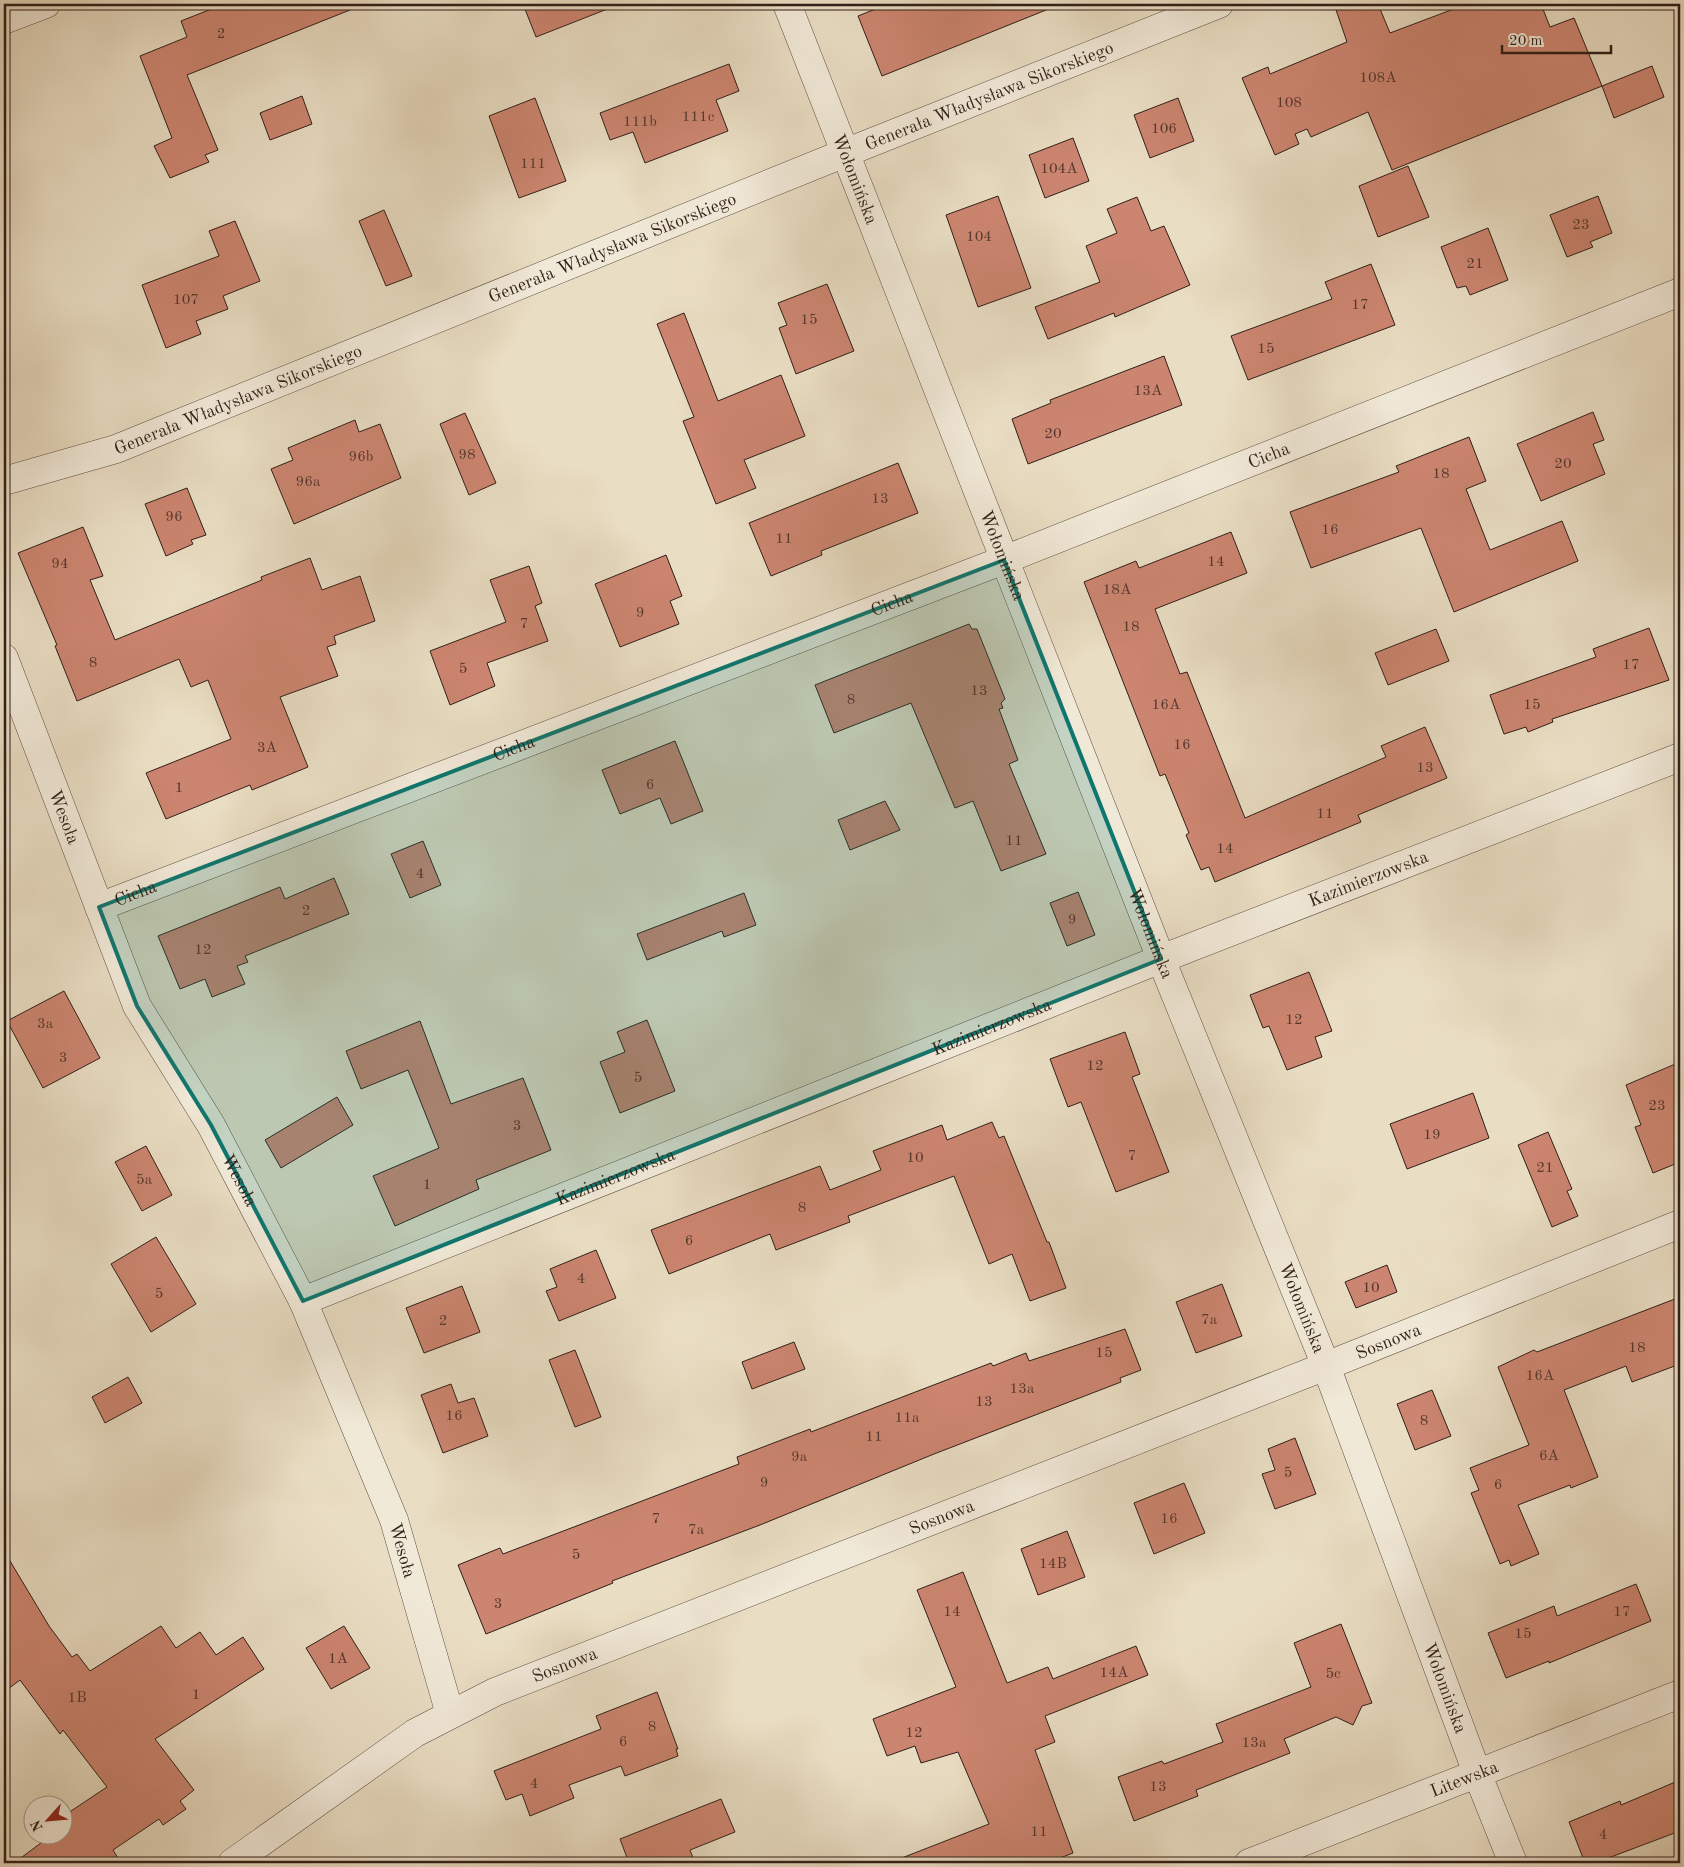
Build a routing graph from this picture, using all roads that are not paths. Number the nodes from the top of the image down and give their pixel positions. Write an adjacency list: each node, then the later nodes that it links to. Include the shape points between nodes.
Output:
1 (46, 4): 4 (street)
2 (786, 4): 5 (street, Wołomińska)
3 (1219, 4): 5 (street, Generała Władysława Sikorskiego)
4 (4, 20)
5 (845, 153): 7 (street, Generała Władysława Sikorskiego, via 116,449); 8 (street, Wołomińska)
6 (1680, 292): 8 (street, Cicha)
7 (4, 481)
8 (1004, 560): 11 (street, Cicha); 12 (street, Wołomińska)
9 (4, 658): 11 (street, Wesoła)
10 (1680, 757): 12 (street, Kazimierzowska)
11 (99, 908): 14 (street, Wesoła, via 137,1006 211,1125)
12 (1161, 960): 14 (street, Kazimierzowska); 15 (street, Wołomińska)
13 (1680, 1224): 15 (street, Sosnowa)
14 (304, 1301): 17 (street, Wesoła, via 394,1520)
15 (1326, 1366): 17 (street, Sosnowa, via 504,1688); 18 (street, Wołomińska)
16 (1680, 1694): 18 (street, Litewska)
17 (450, 1714): 19 (street, Sosnowa, via 415,1733)
18 (1477, 1773): 20 (street, Litewska); 21 (street, Wołomińska)
19 (232, 1863)
20 (1249, 1863)
21 (1513, 1863)

